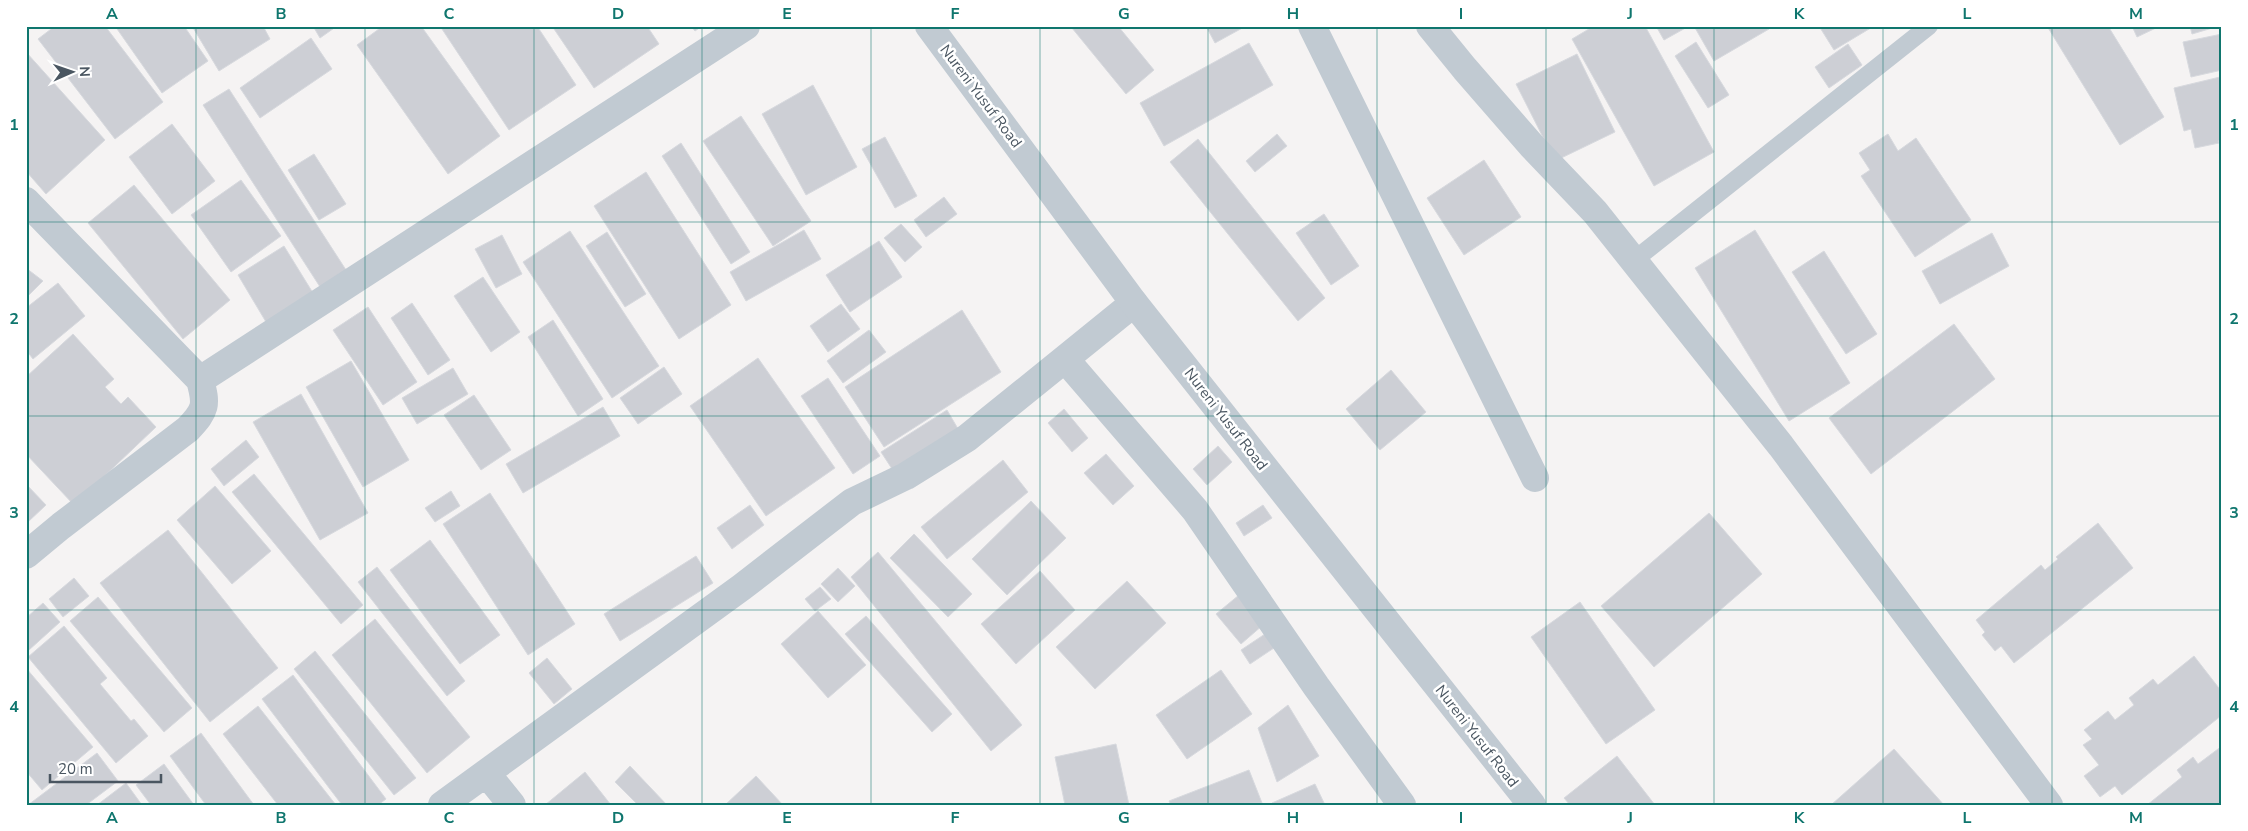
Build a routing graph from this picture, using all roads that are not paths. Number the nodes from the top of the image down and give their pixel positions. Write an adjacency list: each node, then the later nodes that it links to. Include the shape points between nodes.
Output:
1 (746, 26): 10 (street)
2 (928, 26): 8 (street, Nureni Yusuf Road)
3 (1312, 26): 11 (street)
4 (1430, 26): 7 (street)
5 (1929, 26): 7 (lane)
6 (26, 201): 10 (street)
7 (1634, 260): 18 (street, via 1780,446)
8 (1134, 303): 9 (street); 17 (street, Nureni Yusuf Road)
9 (1065, 359): 13 (street, via 967,438 906,476 852,502); 16 (street, via 1195,510)
10 (200, 380): 12 (street, via 206,400 202,414 188,429)
11 (1536, 478)
12 (26, 556)
13 (487, 774): 14 (street); 15 (street)
14 (442, 805)
15 (512, 805)
16 (1402, 805)
17 (1532, 805)
18 (2049, 805)

